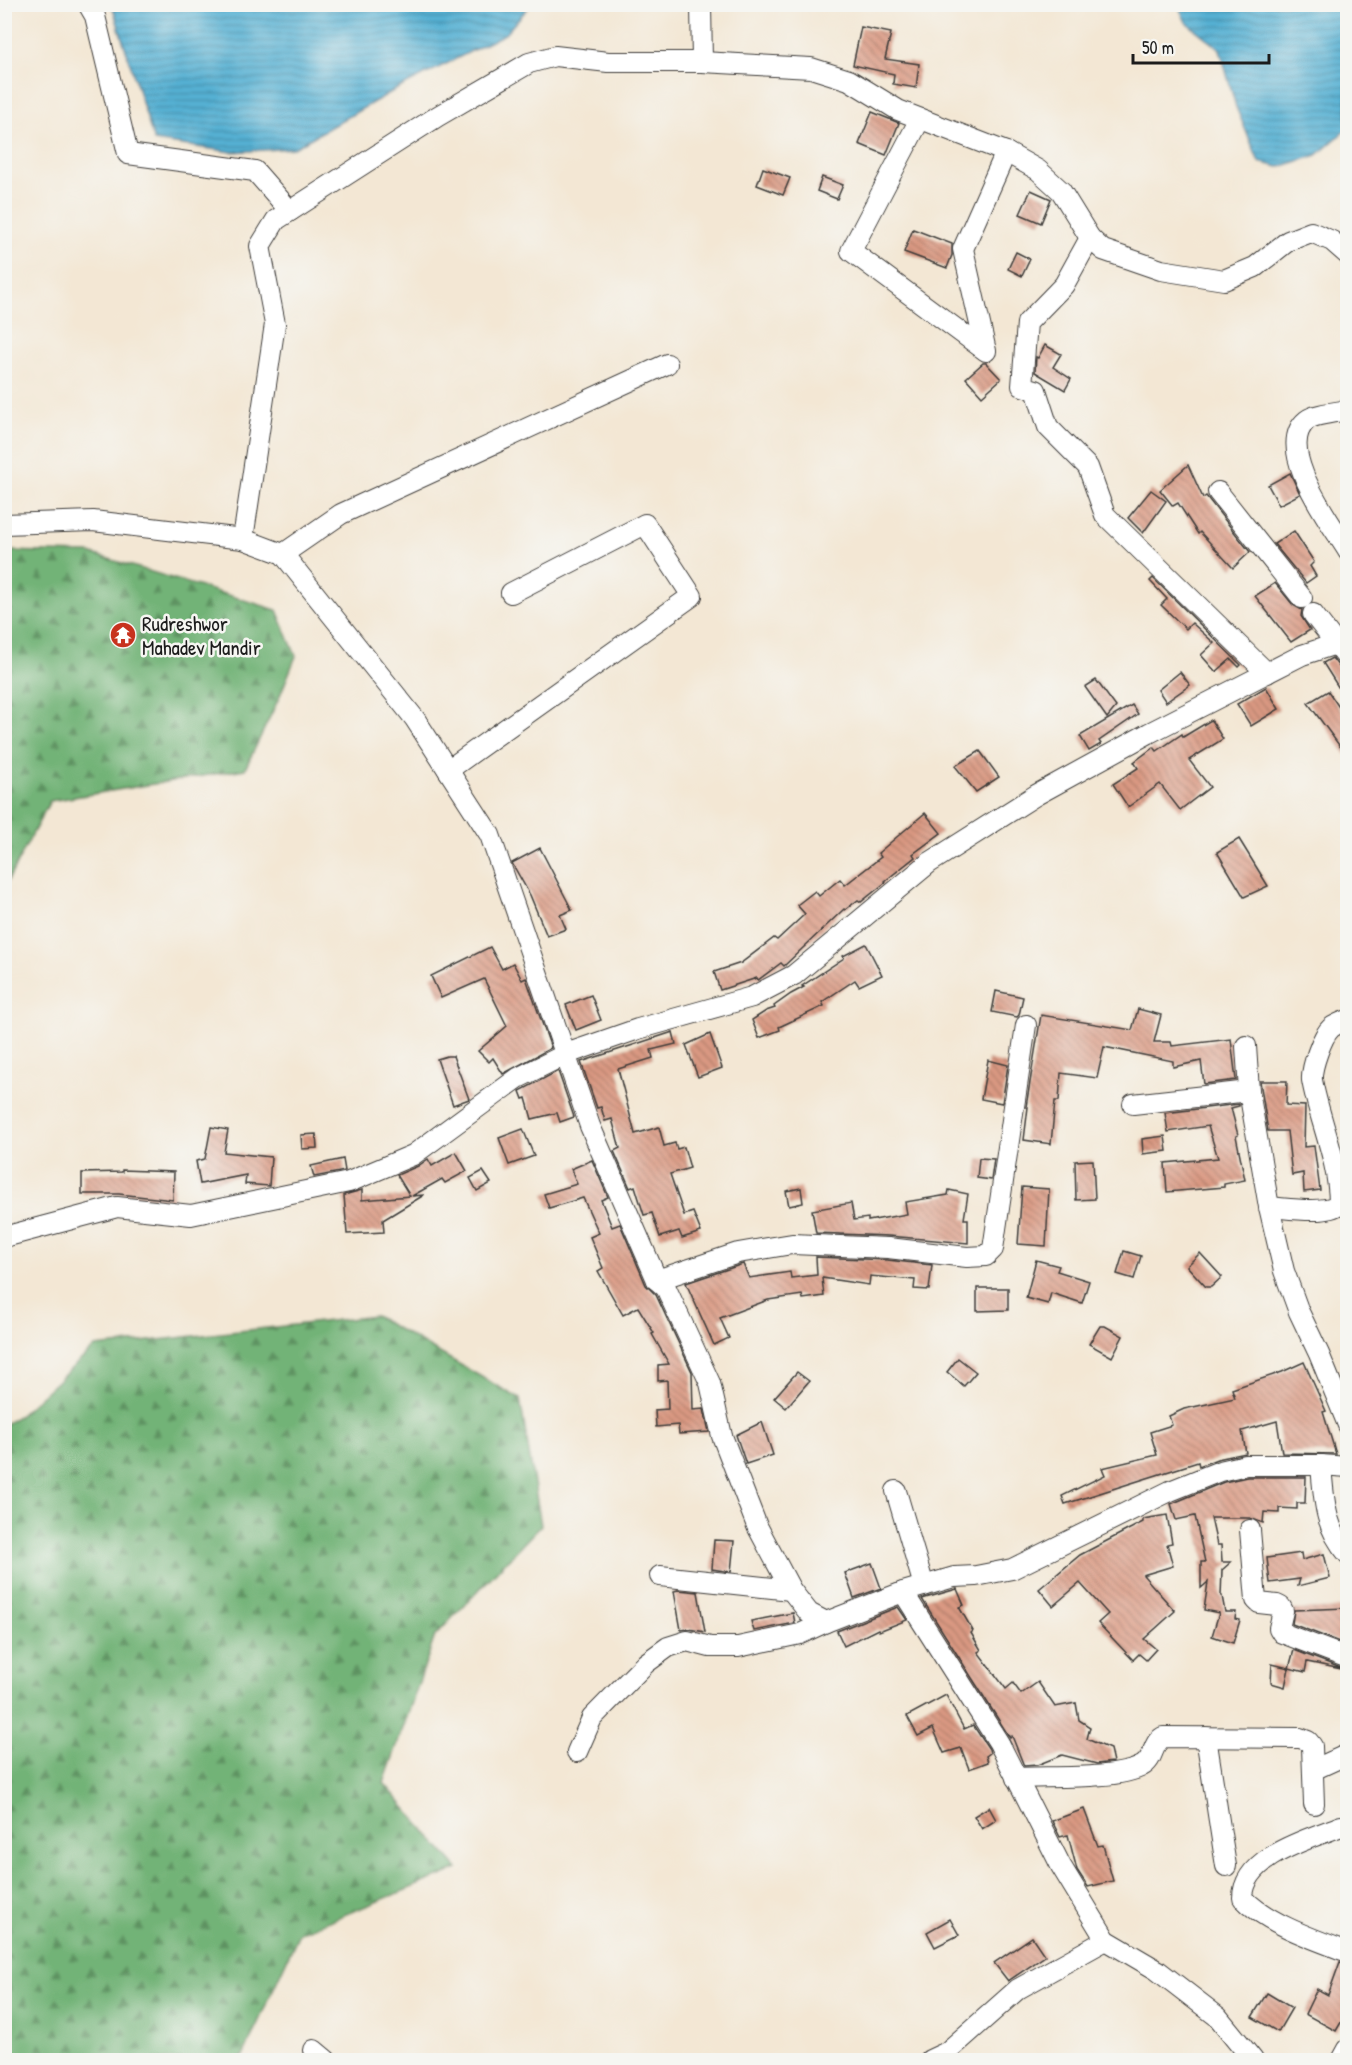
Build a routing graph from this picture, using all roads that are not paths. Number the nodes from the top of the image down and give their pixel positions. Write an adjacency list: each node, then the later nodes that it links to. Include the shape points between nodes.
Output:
1 (88, 4): 6 (street, via 95,16 128,154 255,171)
2 (701, 4): 3 (street)
3 (702, 62): 4 (street, via 811,68 849,80); 6 (street, via 608,62 555,56 529,63)
4 (920, 119): 5 (street); 5 (street, via 851,251 986,351 963,249)
5 (1006, 152): 7 (street, via 1038,170 1061,190)
6 (290, 211): 13 (street, via 276,220 260,246 274,324)
7 (1090, 238): 8 (street, via 1103,250 1161,270 1224,280 1255,267 1288,241 1311,232 1332,241); 19 (street, via 1064,285 1027,323 1022,386 1036,390 1048,427 1088,467 1105,515)
8 (1347, 255)
9 (667, 364): 15 (street, via 341,514)
10 (1347, 410): 14 (street, via 1309,418 1298,431 1296,446 1303,476)
11 (1218, 492): 17 (street, via 1308,606)
12 (4, 524): 13 (street, via 93,521)
13 (243, 539): 15 (street)
14 (1347, 551)
15 (283, 554): 20 (street, via 416,719)
16 (511, 593): 20 (street, via 645,524 692,596)
17 (1342, 641): 18 (street); 19 (street)
18 (1347, 659)
19 (1267, 673): 24 (street, via 1036,795 929,863 794,975 752,997)
20 (448, 770): 24 (street, via 490,835)
21 (1347, 1020): 27 (street, via 1329,1029 1316,1055 1312,1078 1339,1203 1324,1210)
22 (1026, 1024): 29 (street, via 993,1249 986,1256 792,1244 738,1253)
23 (1246, 1046): 25 (street)
24 (566, 1054): 28 (street, via 518,1078 413,1155 349,1182 191,1215 117,1208); 29 (street, via 590,1126)
25 (1250, 1091): 26 (street); 27 (street)
26 (1134, 1104)
27 (1269, 1207): 30 (street, via 1295,1302)
28 (4, 1237)
29 (657, 1280): 38 (street, via 666,1288 710,1383 722,1436 757,1526)
30 (1347, 1425)
31 (1321, 1465): 32 (street); 35 (street, via 1326,1515); 37 (street, via 1246,1465 1220,1471 1170,1491 1012,1569 954,1577)
32 (1347, 1467)
33 (896, 1491): 37 (street)
34 (1250, 1530): 41 (street, via 1256,1600 1281,1607 1282,1634)
35 (1347, 1554)
36 (660, 1576): 38 (street)
37 (924, 1586): 39 (street)
38 (791, 1590): 40 (street, via 809,1612)
39 (903, 1592): 40 (street); 46 (street, via 999,1743)
40 (826, 1622): 43 (street, via 800,1634 738,1647 710,1647 687,1641 668,1647 646,1662 592,1718)
41 (1347, 1658)
42 (1206, 1737): 45 (street, via 1300,1738 1312,1746); 46 (street, via 1163,1737 1155,1744 1149,1761 1120,1773); 49 (street)
43 (577, 1752)
44 (1347, 1754): 45 (street)
45 (1313, 1770): 47 (street)
46 (1016, 1778): 50 (street, via 1061,1866)
47 (1314, 1804)
48 (1341, 1826): 51 (street, via 1260,1863 1243,1889 1243,1898 1292,1930)
49 (1226, 1866)
50 (1106, 1940): 53 (street, via 1018,1989 947,2052); 54 (street, via 1157,1970 1218,2018)
51 (1347, 1952)
52 (1347, 2049): 55 (street)
53 (930, 2061)
54 (1253, 2061)
55 (1342, 2061)

